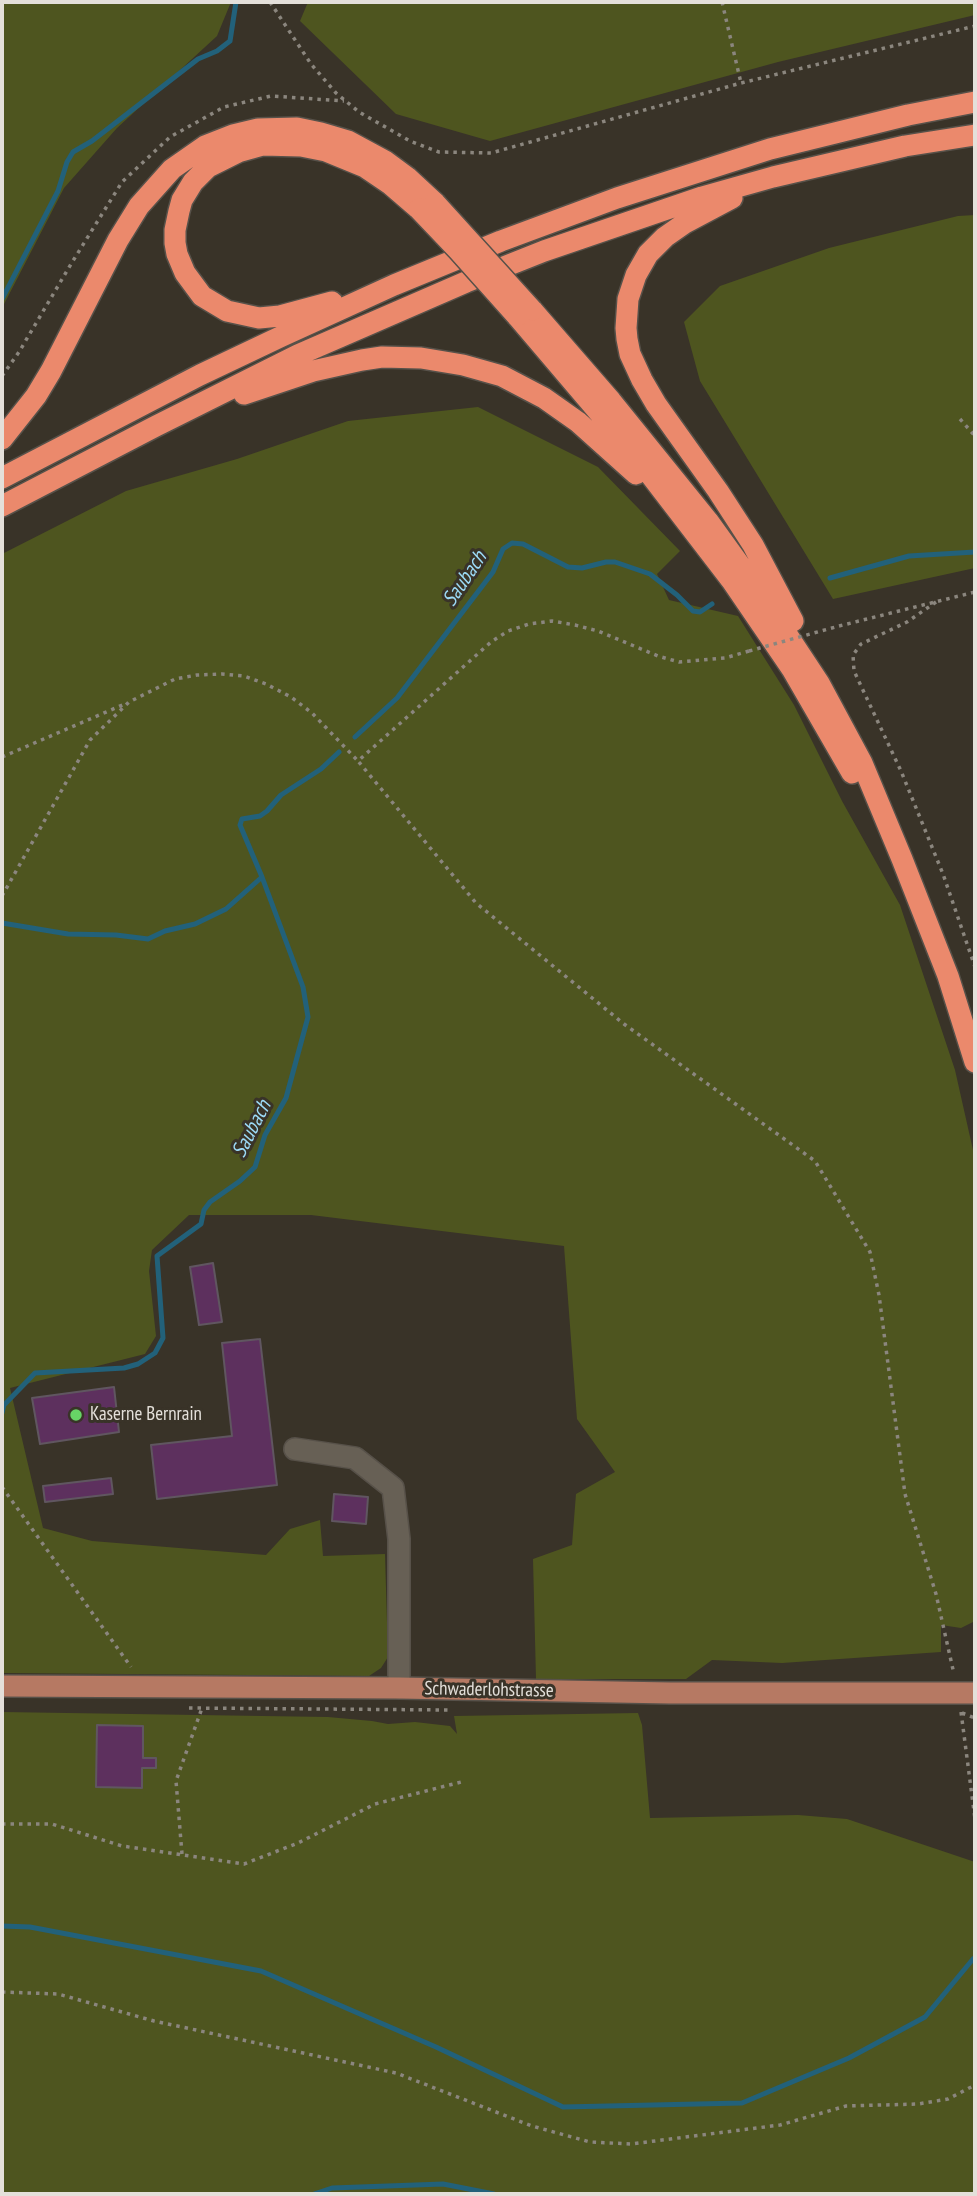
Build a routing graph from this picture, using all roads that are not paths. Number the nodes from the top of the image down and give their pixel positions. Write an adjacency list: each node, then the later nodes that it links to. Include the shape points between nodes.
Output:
1 (975, 102): 5 (highway, via 841,131 706,169 501,241)
2 (975, 135): 3 (highway)
3 (773, 177): 7 (highway, via 638,218 466,282 298,355); 12 (highway, via 685,223 656,245 631,287 627,339 635,366 656,404 753,545)
4 (427, 206): 5 (highway, via 352,161 288,144 251,148 216,162 193,181 182,200 175,230 180,264 202,296 227,311 268,318); 6 (highway, bridge); 8 (highway, via 391,165 334,136 271,128 205,146 172,169 139,206 51,371)
5 (394, 285): 9 (highway, via 200,375)
6 (525, 313): 11 (highway); 12 (highway, via 611,401 723,541 799,651)
7 (156, 426): 10 (highway); 11 (highway, via 336,365 382,357 463,365 502,376 561,409 614,452)
8 (2, 439)
9 (2, 478)
10 (2, 506)
11 (697, 533): 13 (highway, via 792,669)
12 (848, 733): 13 (highway)
13 (902, 859): 14 (highway)
14 (975, 1062)
15 (295, 1448): 17 (lane, via 355,1458 393,1488 399,1539)
16 (2, 1686): 17 (main road, Schwaderlohstrasse)
17 (399, 1688): 18 (main road, Schwaderlohstrasse)
18 (975, 1693)

